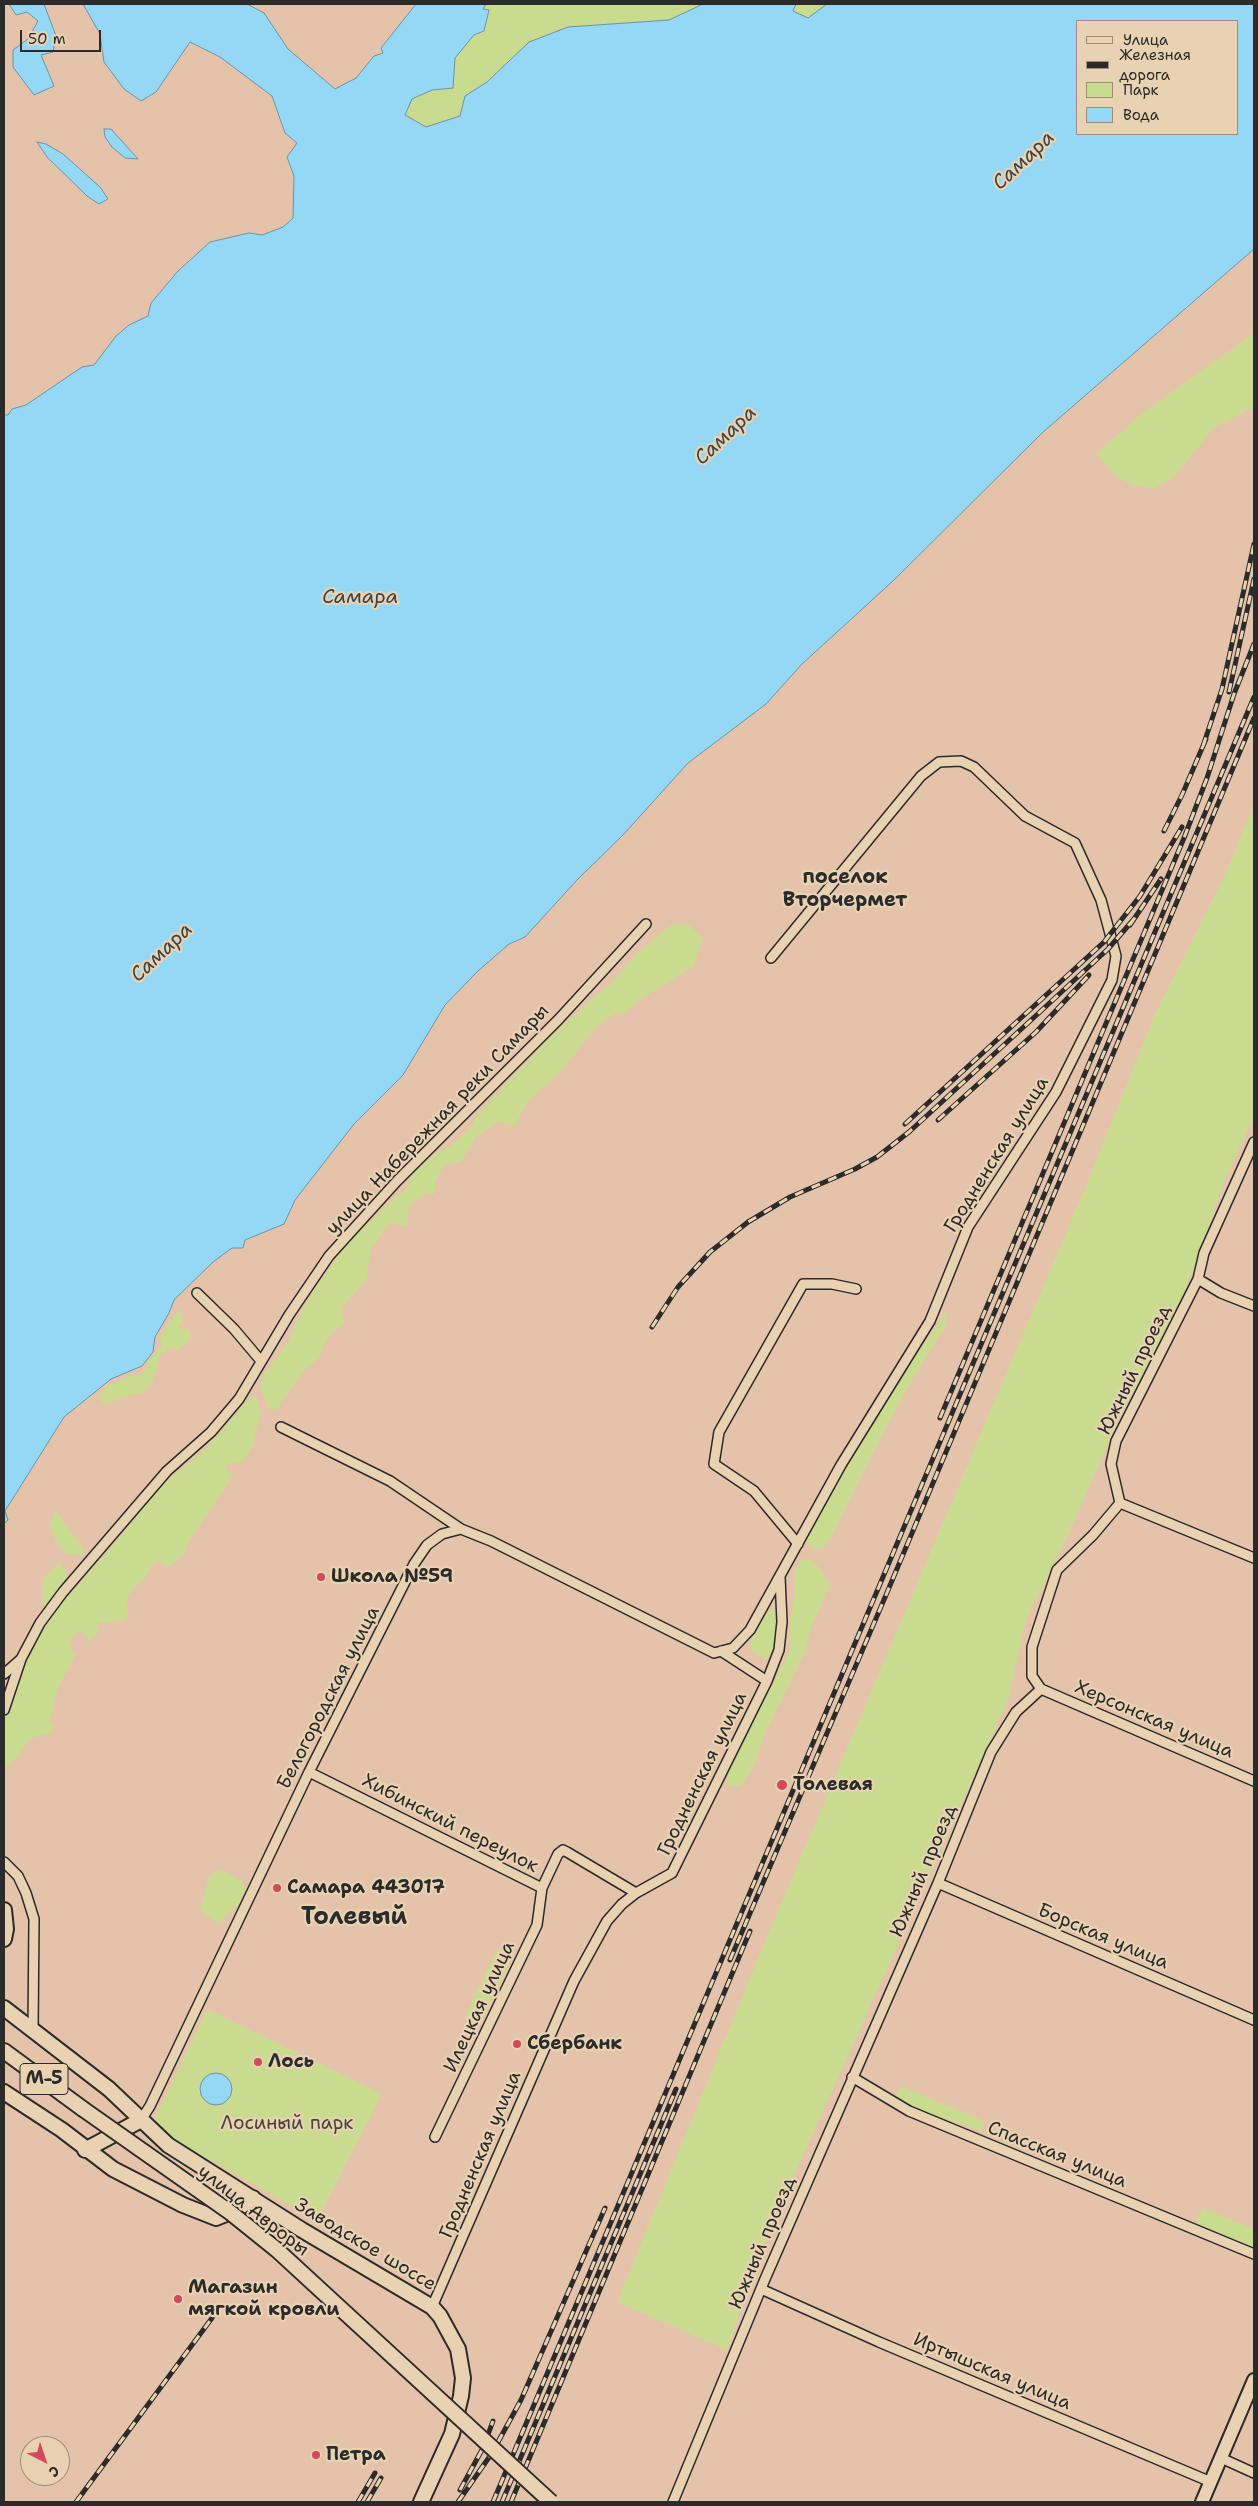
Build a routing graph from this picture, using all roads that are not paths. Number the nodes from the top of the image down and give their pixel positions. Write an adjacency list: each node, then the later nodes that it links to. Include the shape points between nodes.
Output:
1 (646, 924): 8 (street, улица Набережная реки Самары, via 558,1020 397,1181 329,1256)
2 (771, 958): 12 (street, Гродненская улица, via 921,776 939,762 961,760 974,767 1024,816 1075,843 1101,900 1116,956 1112,980 1056,1092 968,1227 930,1321 841,1465)
3 (1254, 1142): 4 (street, Южный проезд, via 1204,1253)
4 (1198, 1279): 7 (street, via 1221,1293); 10 (street, Южный проезд, via 1116,1441 1110,1464)
5 (856, 1289): 12 (street, via 832,1284 803,1284 719,1432 714,1464 754,1491)
6 (198, 1293): 8 (street)
7 (1254, 1306)
8 (262, 1361): 16 (street, улица Набережная реки Самары, via 239,1399 211,1432 167,1471 64,1592 40,1623)
9 (281, 1428): 11 (street, via 390,1481)
10 (1120, 1503): 13 (street); 19 (street, via 1057,1570 1032,1647 1032,1676)
11 (461, 1529): 15 (street, via 714,1653); 21 (street, Белогородская улица, via 442,1534 427,1545 414,1564)
12 (798, 1544): 14 (street, Гродненская улица)
13 (1254, 1558)
14 (780, 1576): 15 (street, Гродненская улица, via 750,1630 733,1648); 18 (street, Гродненская улица, via 780,1650)
15 (721, 1651): 18 (street)
16 (21, 1659): 17 (street, улица Набережная реки Самары); 20 (street)
17 (4, 1674)
18 (767, 1681): 26 (street, Гродненская улица, via 672,1873)
19 (1040, 1689): 22 (street, Херсонская улица); 24 (street, Южный проезд, via 1016,1712 991,1752)
20 (4, 1710)
21 (310, 1772): 25 (street, Хибинский переулок); 36 (street, Белогородская улица)
22 (1254, 1781)
23 (4, 1862): 32 (street, via 22,1884 34,1919)
24 (938, 1883): 31 (street, Борская улица); 34 (street, Южный проезд)
25 (542, 1888): 26 (street, Хибинский переулок, via 563,1850); 37 (street, Илецкая улица, via 537,1925)
26 (636, 1893): 42 (street, Гродненская улица, via 607,1921 574,1981)
27 (4, 1910): 28 (main road)
28 (4, 1938)
29 (4, 2002): 30 (main road, Заводское шоссе)
30 (7, 2011): 32 (main road, Заводское шоссе)
31 (1254, 2020)
32 (33, 2032): 36 (main road, Заводское шоссе, via 109,2089)
33 (4, 2051): 48 (main road, улица Авроры / М-5, bridge, via 277,2250)
34 (852, 2076): 40 (street, Спасская улица, via 909,2111); 41 (street, Южный проезд)
35 (4, 2092): 38 (main road, via 62,2130)
36 (141, 2120): 38 (main road); 39 (main road, Заводское шоссе, via 168,2145)
37 (435, 2137)
38 (85, 2150): 39 (main road, via 137,2183 216,2218)
39 (253, 2198): 42 (main road, Заводское шоссе)
40 (1254, 2254)
41 (761, 2289): 46 (street, Иртышская улица); 49 (street, Южный проезд)
42 (432, 2307): 47 (main road, Заводское шоссе, via 458,2349 463,2378 452,2434)
43 (1254, 2380): 44 (main road)
44 (1221, 2458): 45 (street); 46 (main road)
45 (1254, 2473)
46 (1211, 2482): 50 (main road)
47 (421, 2502)
48 (551, 2502)
49 (673, 2502)
50 (1202, 2502)

